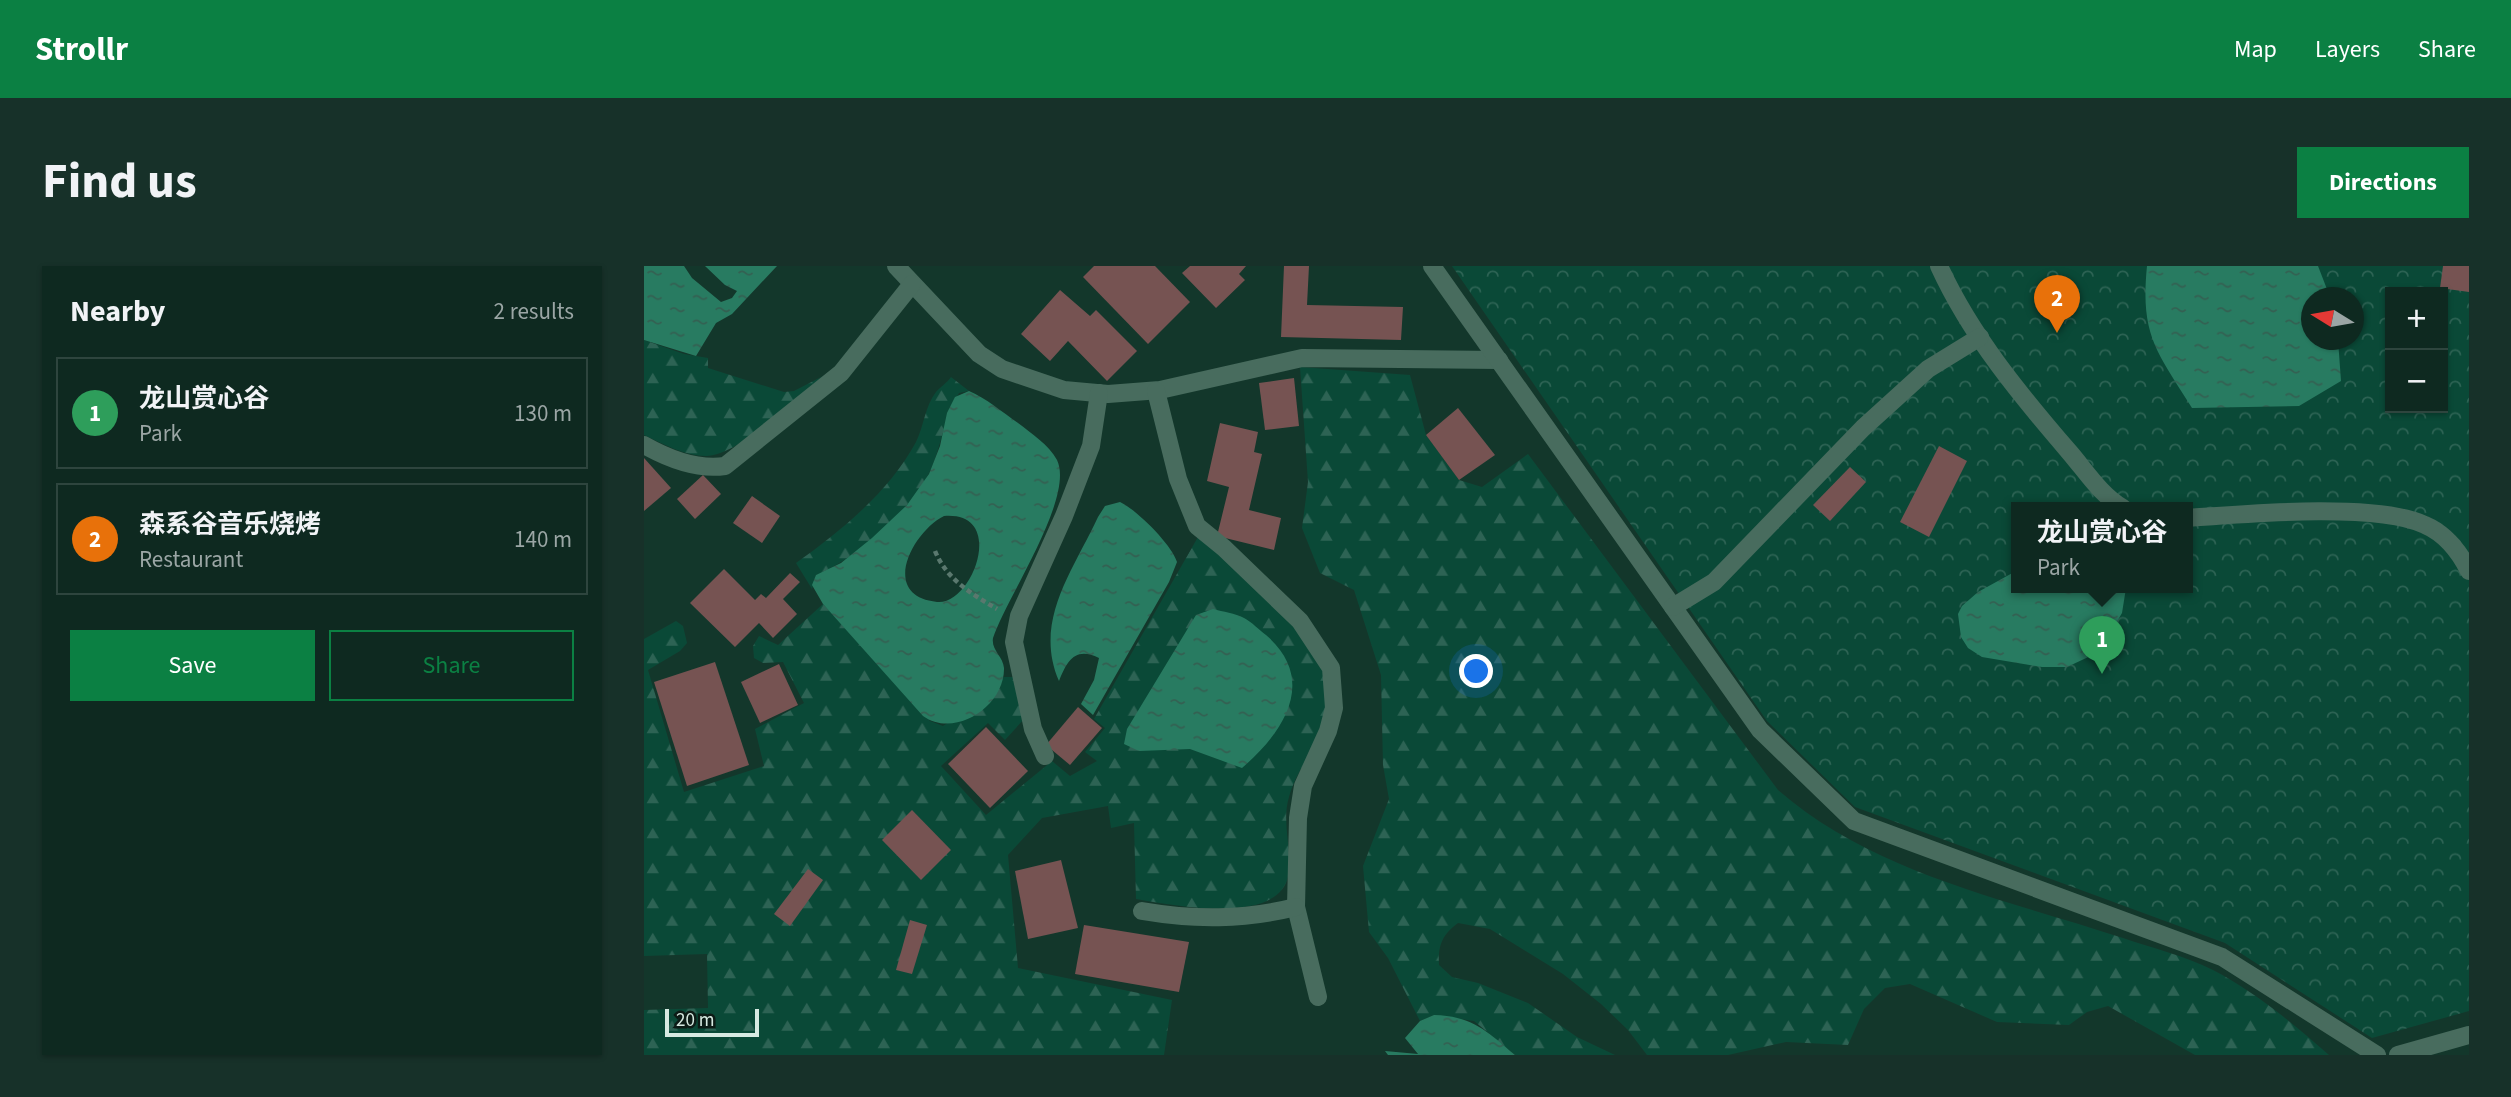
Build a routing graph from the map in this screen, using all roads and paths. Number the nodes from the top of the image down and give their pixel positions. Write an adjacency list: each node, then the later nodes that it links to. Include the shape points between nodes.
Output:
1 (896, 266): 4 (street)
2 (1432, 266): 6 (street)
3 (1939, 266): 5 (street, via 1957,305)
4 (912, 284): 8 (street, via 978,354 1002,369 1063,390); 9 (street, via 841,373 725,466 665,457)
5 (1980, 337): 10 (street, via 2027,402); 14 (street, via 1919,377 1863,428 1714,582)
6 (1499, 360): 7 (street, via 1302,358); 14 (street)
7 (1156, 391): 8 (street); 17 (street, via 1178,479 1197,526 1300,621 1331,668 1334,708 1299,801)
8 (1099, 393): 15 (street, via 1091,446)
9 (644, 445)
10 (2116, 502)
11 (2193, 518): 13 (street, via 2267,512 2398,517 2444,536)
12 (935, 551): 15 (path, via 947,572 967,591)
13 (2469, 571)
14 (1673, 607): 21 (street, via 1760,730 1854,821 2222,957)
15 (1019, 617): 16 (street, via 1014,642 1019,672 1032,729)
16 (1045, 757)
17 (1296, 906): 18 (street, via 1255,917 1220,919); 19 (street)
18 (1142, 911)
19 (1318, 997)
20 (2469, 1035): 22 (street)
21 (2377, 1055)
22 (2399, 1055)

